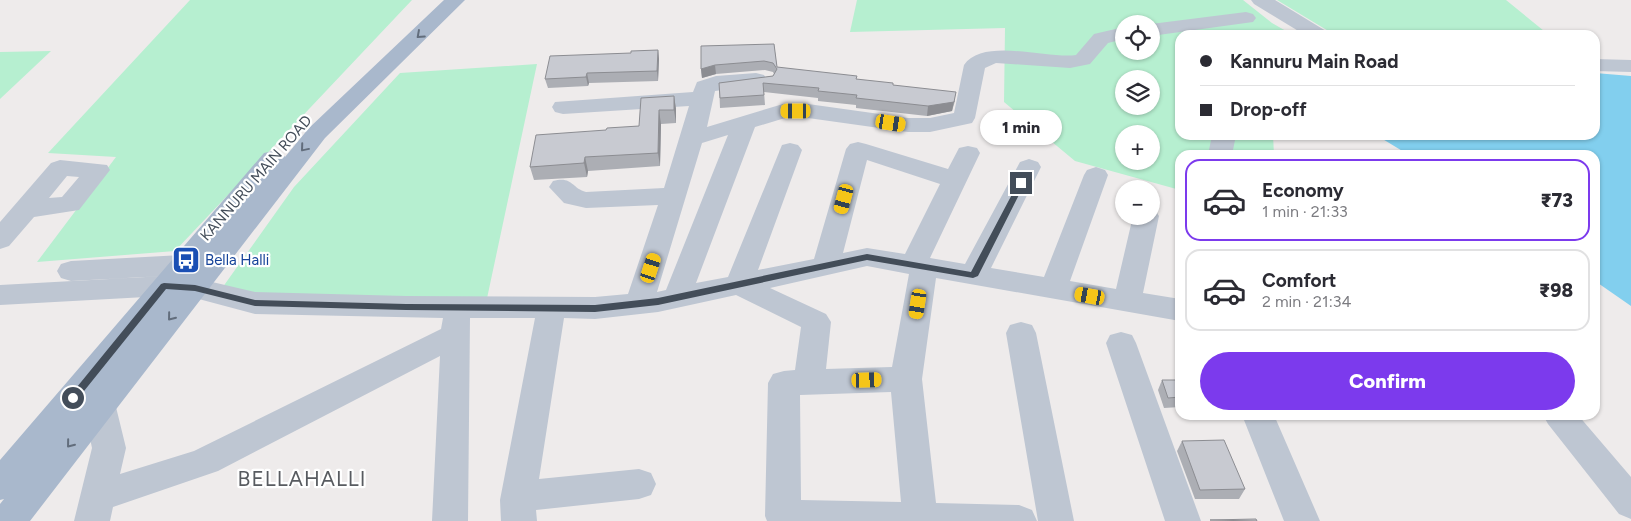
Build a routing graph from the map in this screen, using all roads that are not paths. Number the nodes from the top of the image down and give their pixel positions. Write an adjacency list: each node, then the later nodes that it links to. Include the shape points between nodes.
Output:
1 (432, 0): 29 (main road, KANNURU MAIN ROAD, via 306,118)
2 (455, 0): 29 (main road, one-way to 29, via 317,133 269,191)
3 (1263, 1): 4 (street); 6 (street)
4 (1249, 27): 5 (street)
5 (1160, 30)
6 (1311, 30)
7 (1115, 35): 13 (street, via 1101,38 1083,60 985,59 975,65 964,118 930,125 908,125 808,111 783,111)
8 (1600, 65): 9 (street)
9 (1631, 66)
10 (765, 79): 11 (street, via 716,83 705,87)
11 (702, 98): 12 (street); 14 (street)
12 (563, 108)
13 (746, 122): 14 (street); 33 (street)
14 (692, 139): 21 (street)
15 (790, 150): 30 (street)
16 (968, 153): 19 (street)
17 (1029, 168): 28 (street)
18 (1096, 175): 31 (street)
19 (955, 180): 25 (street, via 858,149); 26 (street)
20 (562, 187): 21 (street, via 573,196 586,200)
21 (674, 196): 35 (street)
22 (26, 209): 24 (street)
23 (1144, 225): 34 (street)
24 (0, 240)
25 (826, 266): 26 (street, via 867,257); 30 (street)
26 (919, 266): 28 (street); 41 (street)
27 (0, 276): 29 (street)
28 (973, 276): 31 (street)
29 (180, 280): 32 (street); 38 (street, via 255,303); 43 (main road)
30 (739, 284): 33 (street); 42 (street, via 816,322)
31 (1053, 289): 34 (street)
32 (0, 295)
33 (677, 298): 35 (street)
34 (1128, 302): 37 (street)
35 (639, 304): 36 (street)
36 (551, 308): 38 (street); 49 (street)
37 (1175, 309)
38 (456, 321): 50 (street, via 206,460); 54 (street)
39 (1021, 333): 56 (street)
40 (1121, 343): 57 (street)
41 (906, 379): 42 (street); 52 (street)
42 (809, 382): 51 (street, via 784,383)
43 (92, 396): 47 (main road); 50 (street, via 109,448); 53 (main road, one-way to 53)
44 (1260, 420): 58 (street)
45 (1563, 420): 48 (street)
46 (639, 484): 49 (street)
47 (0, 485)
48 (1631, 503)
49 (519, 508)
50 (95, 509)
51 (783, 518): 52 (street)
52 (920, 520): 55 (street)
53 (8, 521)
54 (450, 521)
55 (1019, 521)
56 (1056, 521)
57 (1183, 521)
58 (1302, 521)

